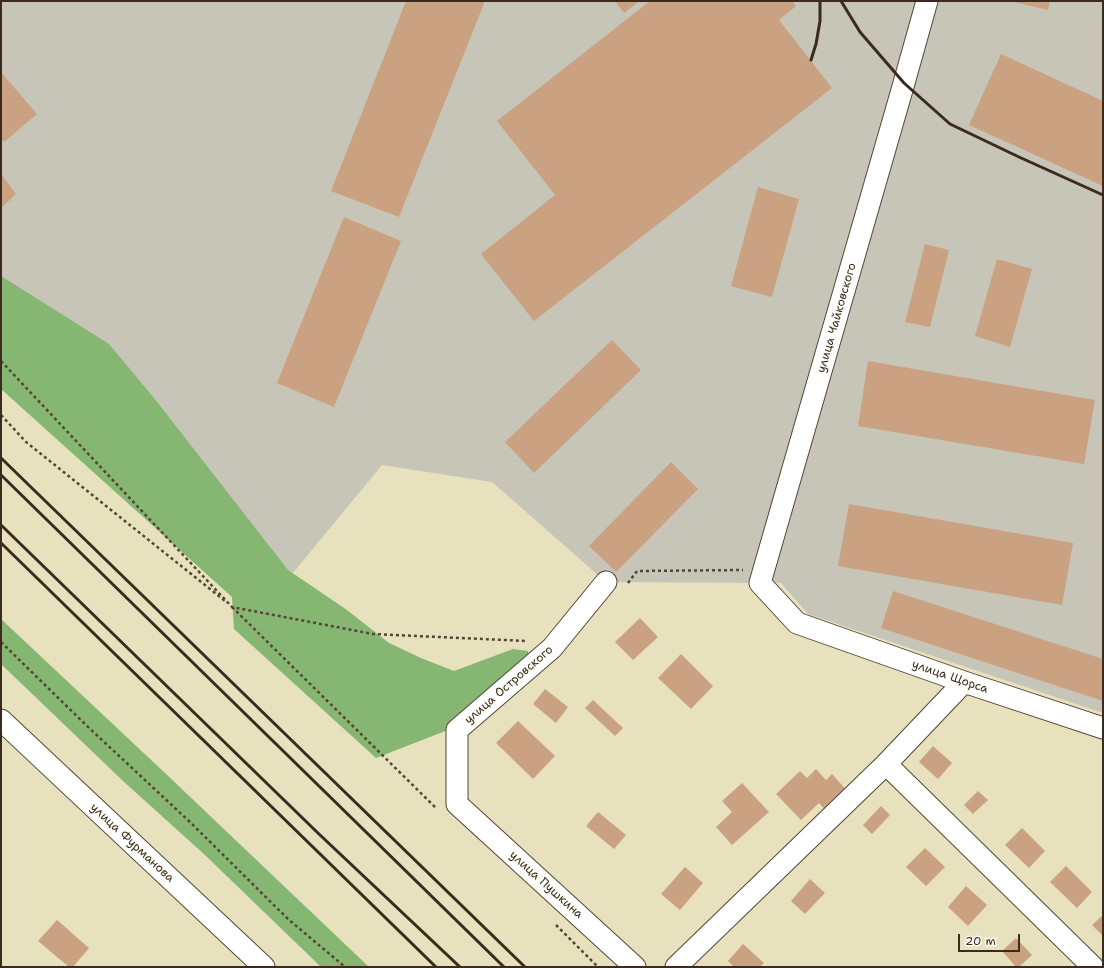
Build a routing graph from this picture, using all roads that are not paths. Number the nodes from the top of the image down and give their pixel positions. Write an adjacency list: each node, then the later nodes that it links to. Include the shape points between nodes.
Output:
1 (927, 1): 3 (street, улица Чайковского, via 760,583)
2 (606, 582): 8 (street, улица Островского, via 552,648 457,730)
3 (797, 623): 4 (street, улица Щорса)
4 (964, 682): 6 (street, улица Щорса); 7 (street)
5 (1, 720): 9 (street, улица Фурманова)
6 (1103, 728)
7 (886, 764): 11 (street); 12 (street)
8 (448, 807): 10 (street, улица Пушкина)
9 (264, 967)
10 (635, 967)
11 (676, 967)
12 (1093, 967)

